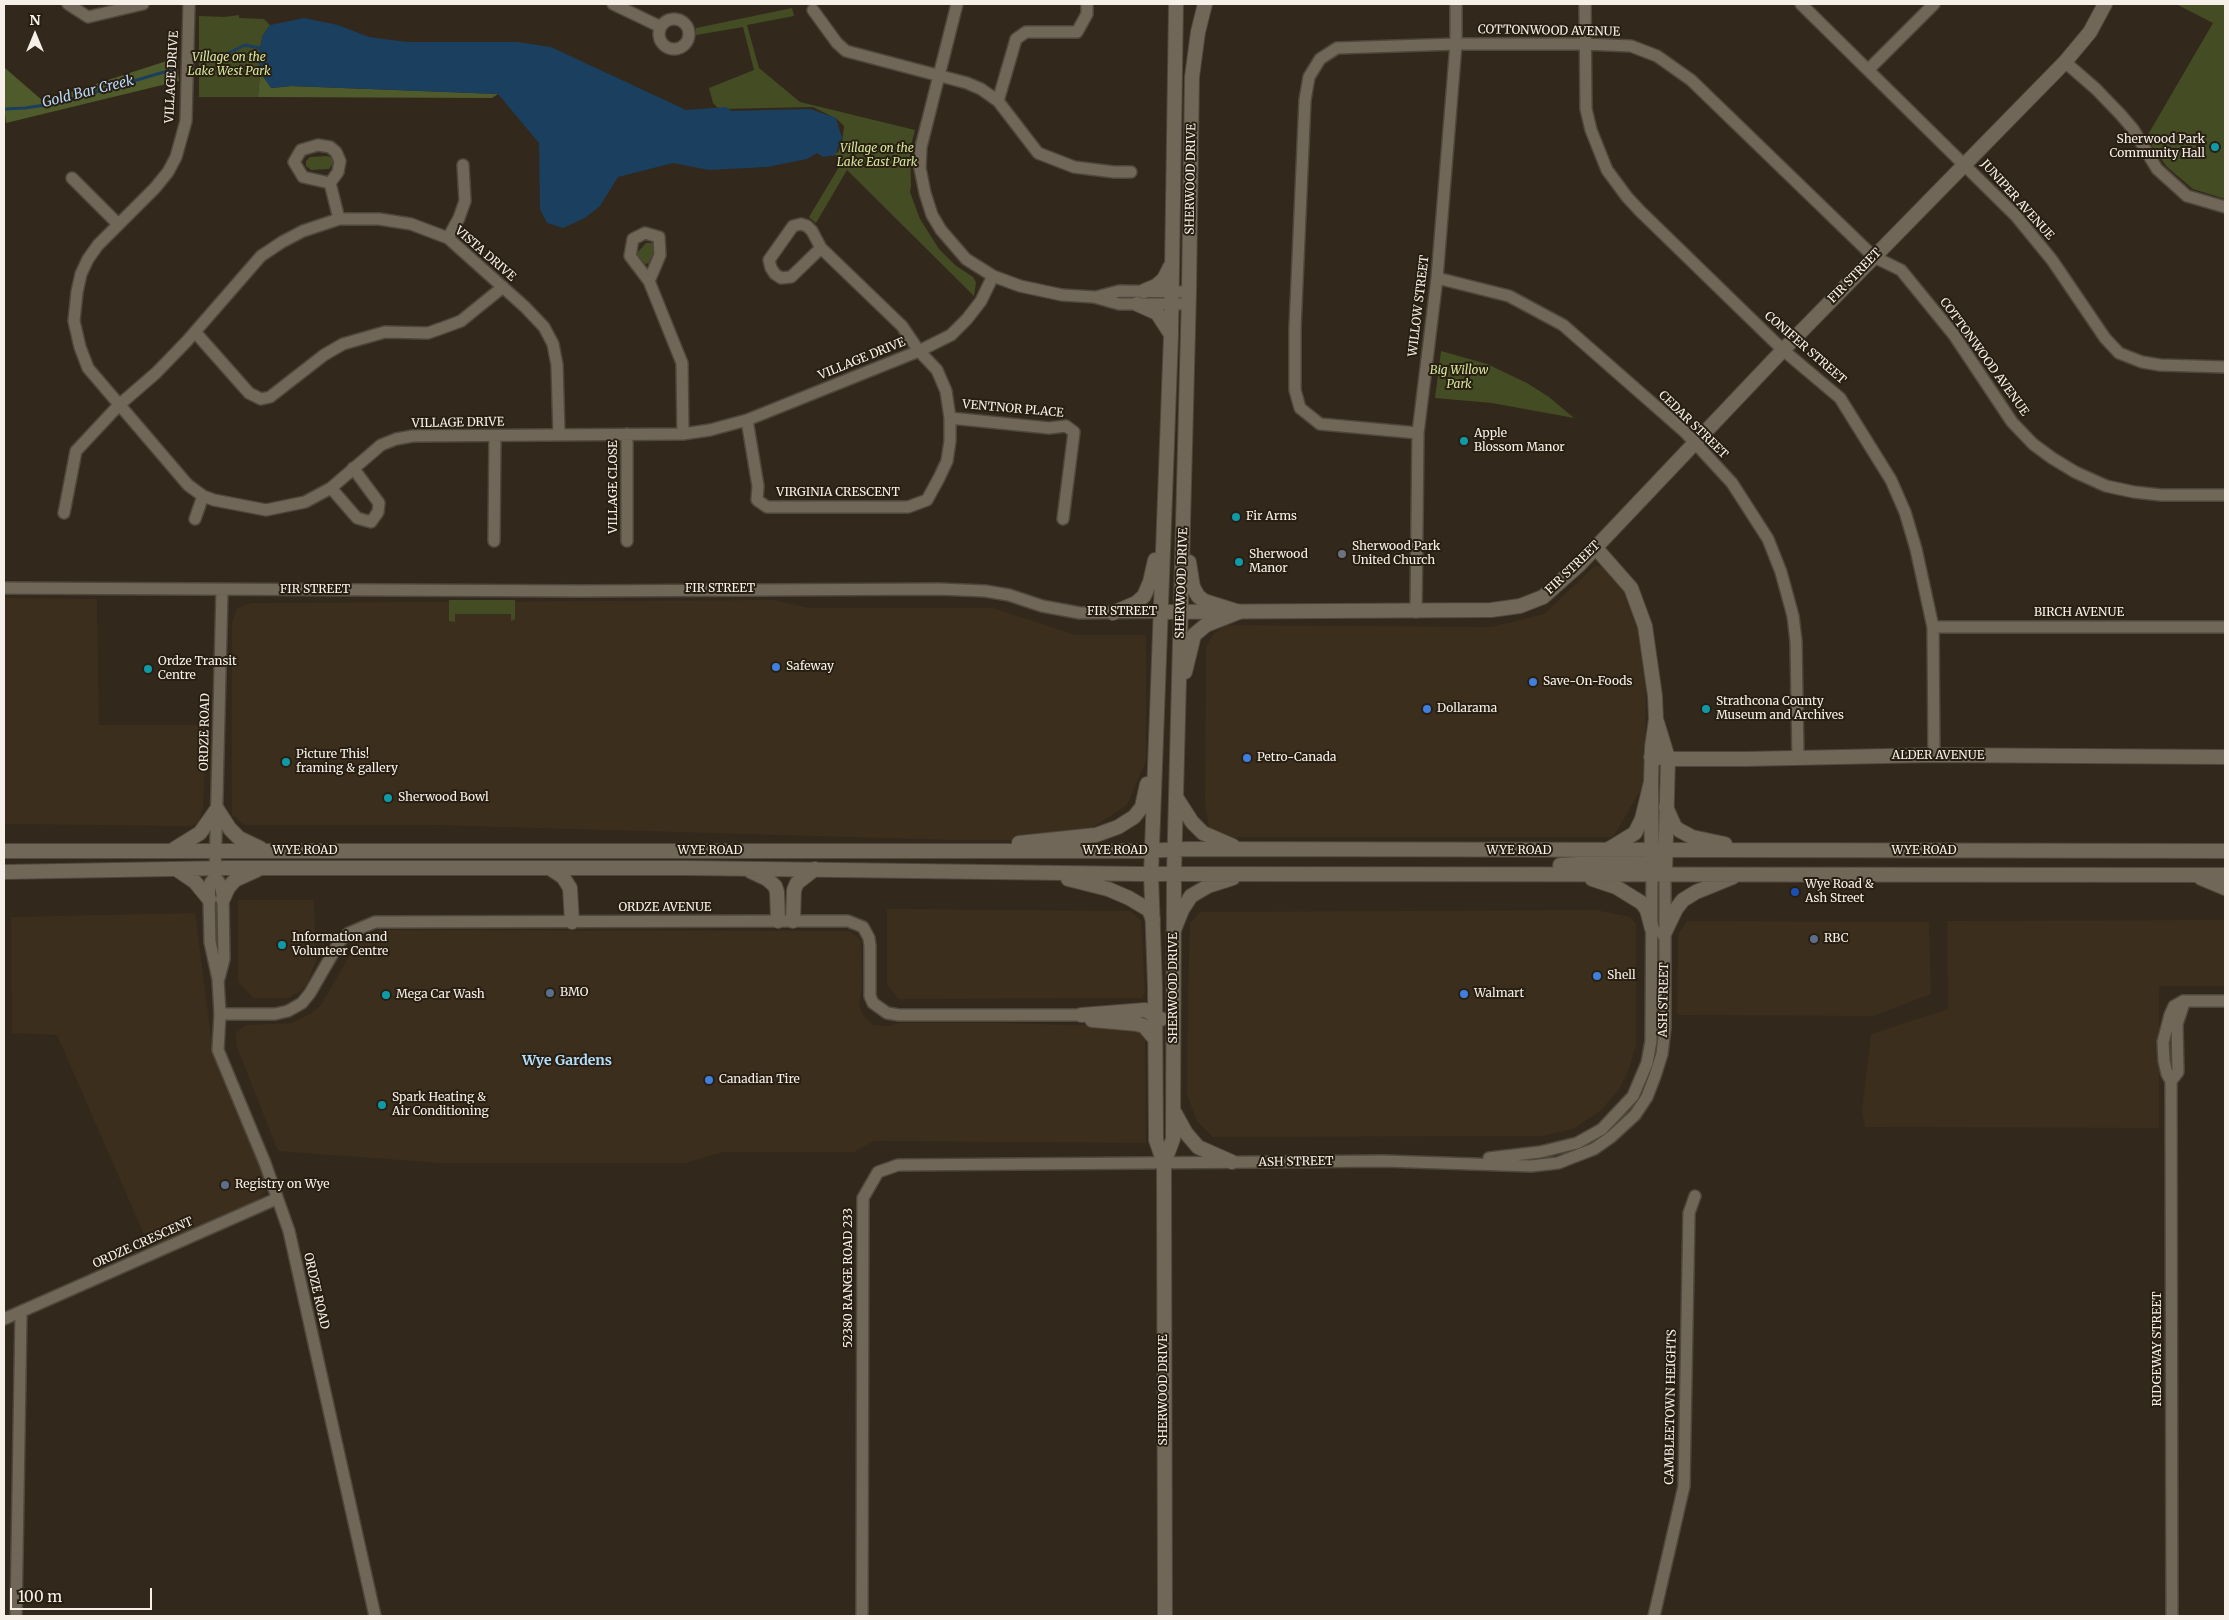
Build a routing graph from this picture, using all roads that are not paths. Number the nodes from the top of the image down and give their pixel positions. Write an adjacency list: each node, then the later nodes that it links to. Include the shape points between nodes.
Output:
1 (68, 4): 2 (street, via 88,17)
2 (144, 4)
3 (188, 4): 29 (street, VILLAGE DRIVE, via 186,121 176,157 155,188)
4 (613, 4): 15 (street)
5 (957, 4): 20 (street)
6 (1087, 4): 21 (street, via 1087,14 1077,32 1026,32 1016,40)
7 (1176, 4): 33 (main road, SHERWOOD DRIVE)
8 (1205, 4): 40 (main road, SHERWOOD DRIVE, via 1192,77)
9 (1456, 4): 16 (street, WILLOW STREET)
10 (1585, 4): 17 (street, CONIFER STREET)
11 (1801, 4): 19 (street, JUNIPER AVENUE)
12 (1934, 4): 19 (street)
13 (2105, 4): 18 (main road, FIR STREET, via 2090,32)
14 (813, 10): 20 (street, via 846,51)
15 (662, 27)
16 (1456, 44): 17 (street, COTTONWOOD AVENUE); 35 (street, WILLOW STREET); 49 (street, COTTONWOOD AVENUE, via 1337,48 1320,60 1309,77 1306,100 1295,328 1295,390 1300,408 1320,424)
17 (1584, 44): 32 (street, COTTONWOOD AVENUE, via 1631,46 1675,67); 44 (street, CONIFER STREET, via 1586,109 1607,170 1627,198)
18 (2065, 62): 22 (main road, FIR STREET); 27 (street, via 2121,115 2157,169 2179,189 2187,196)
19 (1869, 70): 22 (street, JUNIPER AVENUE)
20 (938, 76): 21 (street, via 967,82); 34 (street, via 921,147 920,168 925,192 932,215 952,244 966,259)
21 (998, 101): 24 (street, via 1038,152 1074,167)
22 (1965, 164): 32 (main road, FIR STREET); 45 (street, JUNIPER AVENUE, via 2046,252 2104,338 2119,353 2160,366)
23 (463, 165): 30 (street, via 465,201)
24 (1131, 172)
25 (72, 178): 29 (street)
26 (330, 182): 28 (street)
27 (2225, 207)
28 (339, 219): 30 (street, VISTA DRIVE, via 379,219 411,224); 41 (street, VISTA DRIVE, via 303,231 260,256)
29 (118, 224): 46 (street, VILLAGE DRIVE, via 88,259 74,306 77,335 88,368)
30 (448, 238): 37 (street, VISTA DRIVE)
31 (821, 248): 31 (street, VIRGINIA CRESCENT, via 807,226 793,226 769,260 771,268 781,278 790,276); 43 (street, VIRGINIA CRESCENT, via 902,326)
32 (1874, 257): 44 (main road, FIR STREET); 57 (street, COTTONWOOD AVENUE, via 1901,270 1954,335 2012,422 2052,458 2106,486 2134,492)
33 (1172, 261): 38 (main road, via 1164,279); 39 (main road, SHERWOOD DRIVE)
34 (993, 276): 38 (street, via 1045,292 1094,297 1119,304); 43 (street, VILLAGE DRIVE, via 981,301 967,319 951,335)
35 (1437, 278): 49 (street, WILLOW STREET); 54 (street, CEDAR STREET, via 1509,296 1563,325)
36 (649, 281): 51 (street, via 682,363)
37 (503, 288): 41 (street, via 461,321 445,328 428,333 385,332 343,344 270,397 261,399 249,393); 52 (street, VISTA DRIVE, via 544,327 553,344 557,365)
38 (1140, 297): 39 (street); 42 (main road, via 1157,313)
39 (1171, 298): 40 (street); 42 (main road, SHERWOOD DRIVE)
40 (1189, 298): 63 (main road, SHERWOOD DRIVE)
41 (195, 332): 46 (street, VISTA DRIVE, via 156,373)
42 (1171, 335): 59 (main road, SHERWOOD DRIVE)
43 (919, 350): 47 (street, VIRGINIA CRESCENT, via 937,370 946,391); 48 (street, VILLAGE DRIVE)
44 (1783, 350): 54 (main road, FIR STREET); 74 (street, CONIFER STREET, via 1840,398 1891,480 1916,548)
45 (2225, 367)
46 (119, 405): 58 (street, VILLAGE DRIVE, via 188,486); 60 (street, VISTA DRIVE, via 76,451)
47 (950, 418): 48 (street, VIRGINIA CRESCENT, via 950,441 939,478 927,500 908,507 767,507 757,500 758,486); 62 (street, VENTNOR PLACE, via 1049,428 1066,426 1074,432)
48 (747, 420): 51 (street, VILLAGE DRIVE)
49 (1418, 433): 72 (street, WILLOW STREET)
50 (627, 434): 51 (street, VILLAGE DRIVE); 52 (street, VILLAGE DRIVE); 65 (street, VILLAGE CLOSE)
51 (684, 434)
52 (559, 435): 53 (street, VILLAGE DRIVE)
53 (495, 436): 55 (street, VILLAGE DRIVE, via 396,439 381,445); 64 (street)
54 (1696, 443): 66 (main road, FIR STREET); 82 (street, CEDAR STREET, via 1751,510 1768,539 1781,572 1796,641)
55 (353, 468): 56 (street, VILLAGE DRIVE); 56 (street, via 379,503 378,512 371,522 357,518)
56 (331, 488): 58 (street, VILLAGE DRIVE, via 305,502 266,510)
57 (2225, 495)
58 (203, 496): 61 (street)
59 (1164, 505): 69 (main road, SHERWOOD DRIVE); 73 (main road, via 1146,593 1136,603)
60 (64, 513)
61 (195, 519)
62 (1063, 519)
63 (1184, 532): 70 (main road, SHERWOOD DRIVE); 71 (main road, via 1193,587 1198,596)
64 (494, 541)
65 (627, 541)
66 (1595, 547): 72 (main road, FIR STREET, via 1543,597 1520,606); 78 (main road, ASH STREET, via 1631,588 1639,606 1650,652)
67 (4, 588): 68 (street, FIR STREET)
68 (222, 590): 73 (street, FIR STREET, via 956,590 1009,595 1065,611); 87 (street, ORDZE ROAD)
69 (1161, 612): 70 (main road, FIR STREET); 73 (street, FIR STREET); 77 (main road, SHERWOOD DRIVE)
70 (1180, 612): 71 (main road, FIR STREET); 76 (main road, SHERWOOD DRIVE)
71 (1239, 612): 72 (main road, FIR STREET); 76 (main road, via 1206,625 1194,635)
72 (1416, 612)
73 (1113, 613)
74 (1933, 627): 75 (street, BIRCH AVENUE); 79 (street, CONIFER STREET)
75 (2225, 627)
76 (1179, 695): 85 (main road, SHERWOOD DRIVE)
77 (1158, 707): 95 (main road, via 1151,736 1145,801 1127,822 1096,835); 96 (main road, SHERWOOD DRIVE)
78 (1656, 719): 80 (main road, ASH STREET); 81 (main road, ASH STREET)
79 (1934, 755): 82 (main road, ALDER AVENUE); 83 (main road, ALDER AVENUE)
80 (1652, 757): 81 (main road, ALDER AVENUE); 84 (main road, ASH STREET)
81 (1668, 758): 82 (main road, ALDER AVENUE); 86 (main road, ASH STREET)
82 (1798, 758)
83 (2225, 758)
84 (1651, 782): 97 (main road, via 1635,833); 99 (main road, ASH STREET)
85 (1176, 797): 88 (main road, SHERWOOD DRIVE); 89 (main road, via 1203,833)
86 (1666, 807): 90 (main road, via 1675,827 1685,834); 99 (main road, ASH STREET)
87 (217, 809): 92 (main road, via 196,836); 93 (street, ORDZE ROAD); 94 (main road, via 239,838)
88 (1175, 849): 89 (main road, WYE ROAD); 96 (main road, WYE ROAD); 108 (main road, SHERWOOD DRIVE)
89 (1243, 849): 97 (main road, WYE ROAD)
90 (1756, 850): 98 (main road, WYE ROAD); 99 (main road, WYE ROAD)
91 (4, 851): 92 (main road, WYE ROAD)
92 (170, 851): 93 (main road, WYE ROAD)
93 (216, 851): 94 (main road, WYE ROAD); 106 (street, ORDZE ROAD)
94 (265, 851): 95 (main road, WYE ROAD)
95 (952, 851): 96 (main road, WYE ROAD)
96 (1152, 851): 110 (main road, SHERWOOD DRIVE)
97 (1606, 851): 99 (main road, WYE ROAD)
98 (2225, 851)
99 (1656, 853): 113 (main road, ASH STREET); 115 (main road, via 1515,867)
100 (261, 868): 102 (main road, WYE ROAD); 106 (main road, WYE ROAD); 118 (main road, via 235,880)
101 (176, 869): 105 (main road, WYE ROAD); 106 (main road, WYE ROAD); 118 (main road)
102 (552, 869): 103 (main road, WYE ROAD); 122 (main road, via 570,888)
103 (745, 869): 104 (main road, WYE ROAD); 120 (main road, via 775,886)
104 (815, 869): 107 (main road, WYE ROAD); 121 (main road, via 797,883 794,890)
105 (4, 872)
106 (215, 872): 118 (street, ORDZE ROAD, via 210,883)
107 (1048, 873): 110 (main road, WYE ROAD); 119 (main road, via 1121,894 1149,910)
108 (1174, 873): 110 (main road, WYE ROAD); 111 (main road, WYE ROAD); 123 (main road, SHERWOOD DRIVE)
109 (1740, 873): 113 (main road, WYE ROAD); 114 (main road, WYE ROAD); 124 (main road, via 1683,900)
110 (1151, 874): 119 (main road, SHERWOOD DRIVE)
111 (1253, 874): 115 (main road, WYE ROAD); 123 (main road, via 1219,882 1191,896)
112 (1579, 874): 113 (main road, WYE ROAD); 115 (main road, WYE ROAD); 124 (main road, via 1616,886 1633,896 1647,910)
113 (1658, 874): 124 (street, ASH STREET)
114 (2191, 874): 116 (main road, WYE ROAD); 117 (main road)
115 (1504, 875)
116 (2225, 875)
117 (2225, 888)
118 (216, 899): 126 (street, ORDZE ROAD, via 210,942 218,979)
119 (1153, 920): 128 (main road, SHERWOOD DRIVE)
120 (778, 921): 121 (street, ORDZE AVENUE); 122 (street, ORDZE AVENUE)
121 (793, 921): 127 (street, ORDZE AVENUE, via 848,921 863,927 870,946 870,996 873,1003 887,1013)
122 (572, 922): 126 (street, ORDZE AVENUE, via 375,922 349,933 340,941 302,1003 275,1014)
123 (1174, 930): 130 (main road, SHERWOOD DRIVE)
124 (1658, 932): 132 (street, ASH STREET, via 1665,1028 1662,1054 1647,1097 1635,1115 1594,1149 1558,1163 1531,1166 1458,1162)
125 (2225, 1001): 143 (street, RIDGEWAY STREET, via 2182,1001 2174,1006 2163,1042 2164,1061 2172,1081)
126 (220, 1014): 135 (street, ORDZE ROAD, via 220,1058 265,1163)
127 (1082, 1015): 128 (main road, via 1146,1010); 129 (main road, via 1097,1021 1144,1026)
128 (1155, 1015): 129 (main road, SHERWOOD DRIVE); 130 (main road, via 1161,1020 1165,1066)
129 (1155, 1039): 133 (main road, SHERWOOD DRIVE, via 1156,1140)
130 (1174, 1079): 131 (main road, SHERWOOD DRIVE)
131 (1174, 1110): 132 (main road, via 1198,1147); 133 (main road, SHERWOOD DRIVE, via 1173,1139)
132 (1232, 1162): 133 (street, ASH STREET)
133 (1164, 1163): 140 (street, 52380 RANGE ROAD 233, via 898,1165 878,1172 863,1198); 141 (main road, SHERWOOD DRIVE)
134 (1695, 1196): 142 (street, CAMBLEETOWN HEIGHTS, via 1689,1213 1684,1486)
135 (276, 1198): 136 (street, ORDZE CRESCENT); 139 (street, ORDZE ROAD, via 289,1231)
136 (21, 1313): 137 (street, ORDZE CRESCENT); 138 (street)
137 (4, 1319)
138 (16, 1616)
139 (375, 1616)
140 (862, 1616)
141 (1165, 1616)
142 (1654, 1616)
143 (2172, 1616)

